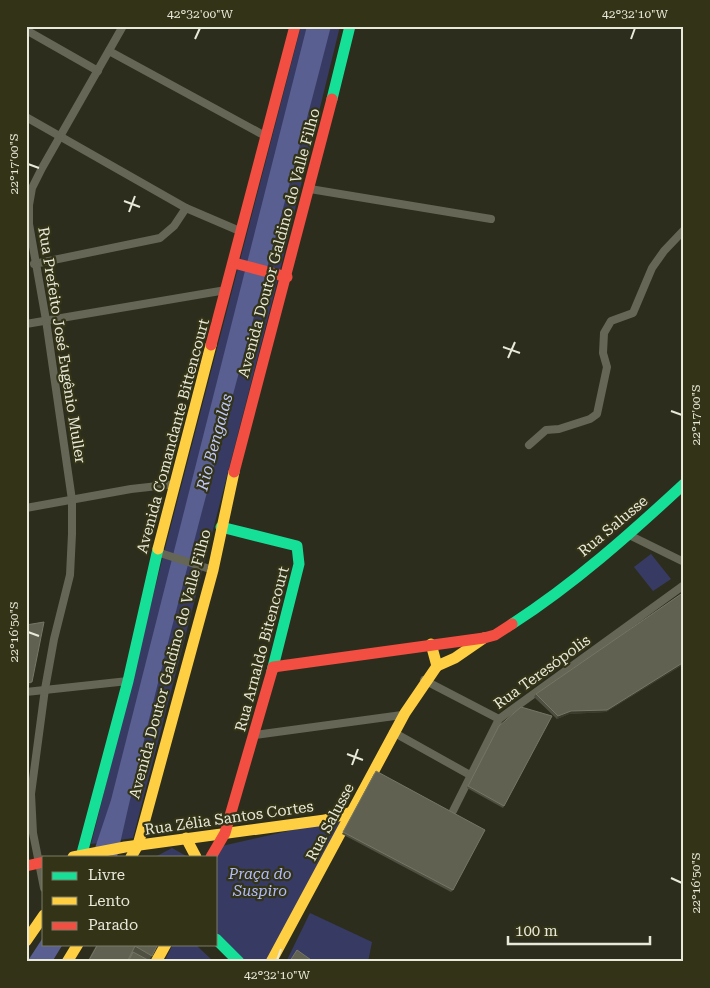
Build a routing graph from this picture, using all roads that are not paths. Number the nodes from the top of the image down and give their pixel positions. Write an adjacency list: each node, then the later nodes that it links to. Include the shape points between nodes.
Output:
1 (295, 26): 9 (main road, Avenida Comandante Bittencourt)
2 (350, 26): 10 (main road, Avenida Doutor Galdino do Valle Filho)
3 (120, 27): 5 (street, Rua Prefeito José Eugênio Muller)
4 (26, 30): 6 (street)
5 (109, 51): 6 (street, Rua Prefeito José Eugênio Muller); 9 (street)
6 (98, 71): 8 (street, Rua Prefeito José Eugênio Muller)
7 (26, 118): 8 (street)
8 (60, 138): 11 (street); 15 (street, Rua Prefeito José Eugênio Muller, via 32,188 29,231)
9 (267, 138): 14 (main road, Avenida Comandante Bittencourt)
10 (310, 189): 12 (street); 17 (main road, Avenida Doutor Galdino do Valle Filho)
11 (186, 208): 14 (street); 15 (street, via 174,226 160,238)
12 (491, 219)
13 (684, 230): 21 (street, via 652,268 633,313 611,321 604,333 603,353 607,367 598,414 559,429 546,430)
14 (242, 232): 16 (main road, Avenida Comandante Bittencourt)
15 (34, 264): 19 (street, Rua Prefeito José Eugênio Muller)
16 (238, 264): 17 (main road); 18 (main road, Avenida Comandante Bittencourt)
17 (281, 276): 26 (main road, Avenida Doutor Galdino do Valle Filho)
18 (226, 290): 19 (street); 22 (main road, Avenida Comandante Bittencourt)
19 (46, 320): 20 (street); 24 (street, Rua Prefeito José Eugênio Muller)
20 (26, 324)
21 (529, 445)
22 (176, 484): 24 (street); 28 (main road, Avenida Comandante Bittencourt)
23 (684, 484): 27 (main road, Rua Salusse)
24 (72, 500): 25 (street); 38 (street, Rua Prefeito José Eugênio Muller, via 70,575)
25 (26, 508)
26 (222, 527): 30 (main road, Avenida Doutor Galdino do Valle Filho); 35 (main road, Rua Arnaldo Bitencourt, via 291,543 299,551 297,576)
27 (629, 535): 29 (street); 32 (main road, Rua Salusse, via 526,617 507,630)
28 (157, 552): 30 (street); 37 (main road, Avenida Comandante Bittencourt)
29 (684, 562)
30 (213, 570): 49 (main road, Avenida Doutor Galdino do Valle Filho)
31 (684, 585): 41 (street, Rua Teresópolis)
32 (484, 638): 33 (main road); 34 (main road)
33 (431, 644): 34 (main road); 35 (main road)
34 (437, 666): 36 (main road, Rua Salusse)
35 (273, 667): 43 (main road, Rua Arnaldo Bitencourt)
36 (424, 680): 40 (main road, Rua Salusse); 41 (street)
37 (128, 681): 38 (street); 51 (main road, Avenida Comandante Bittencourt)
38 (45, 689): 39 (street); 54 (street, Rua Prefeito José Eugênio Muller, via 31,794 33,833)
39 (26, 692)
40 (402, 715): 42 (main road, Rua Salusse); 43 (street)
41 (499, 718): 44 (street, Rua Teresópolis)
42 (393, 732): 44 (street); 45 (main road, Rua Salusse)
43 (255, 734): 47 (main road, Rua Arnaldo Bitencourt)
44 (470, 775): 46 (street, Rua Teresópolis)
45 (352, 812): 47 (main road, Rua Zélia Santos Cortes, via 325,820); 64 (main road, Rua Salusse)
46 (453, 812)
47 (225, 833): 48 (main road, Rua Zélia Santos Cortes); 53 (main road, Rua Arnaldo Bitencourt)
48 (186, 838): 49 (main road, Rua Zélia Santos Cortes); 52 (main road)
49 (138, 845): 50 (main road, Avenida Doutor Galdino do Valle Filho)
50 (128, 852): 51 (main road)
51 (82, 855)
52 (195, 856)
53 (212, 856)
54 (42, 863): 55 (main road)
55 (26, 866)
56 (42, 918): 57 (main road)
57 (26, 941)
58 (218, 941): 63 (main road)
59 (77, 946): 61 (main road)
60 (165, 946): 62 (main road)
61 (68, 962)
62 (156, 962)
63 (239, 962)
64 (271, 962)

